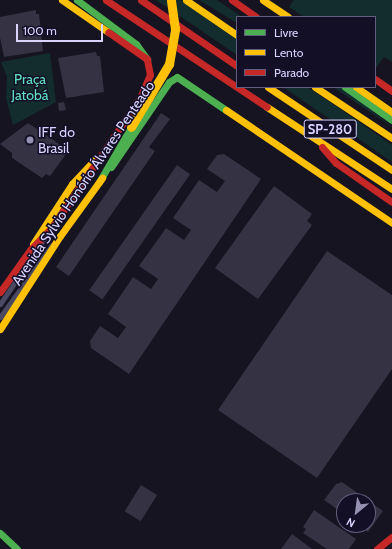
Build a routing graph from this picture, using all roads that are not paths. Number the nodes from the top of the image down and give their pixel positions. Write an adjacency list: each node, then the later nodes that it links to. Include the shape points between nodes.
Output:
1 (62, 0): 13 (main road)
2 (77, 0): 13 (main road, via 136,44)
3 (106, 0): 16 (main road)
4 (141, 0): 14 (main road)
5 (171, 0): 29 (main road, bridge, via 175,29 169,64)
6 (186, 0): 12 (main road)
7 (231, 0): 9 (main road); 10 (main road)
8 (264, 0): 11 (main road)
9 (249, 16)
10 (255, 16)
11 (287, 16)
12 (236, 34)
13 (147, 59): 27 (main road, Avenida Sylvio Honório Álvares Penteado, via 150,70 148,83)
14 (236, 65)
15 (376, 80): 22 (main road)
16 (236, 87)
17 (238, 88): 26 (main road)
18 (269, 88): 28 (main road, SP-280)
19 (317, 88): 25 (main road, SP-280)
20 (346, 88): 24 (main road)
21 (357, 88): 23 (main road)
22 (392, 91)
23 (392, 112)
24 (392, 120)
25 (392, 138)
26 (317, 141): 30 (main road); 31 (main road, via 336,163)
27 (105, 150): 33 (main road, Avenida Sylvio Honório Álvares Penteado); 35 (main road, via 72,184)
28 (392, 170)
29 (99, 182): 32 (main road, Avenida Sylvio Honório Álvares Penteado, via 120,156 172,77 177,76); 34 (main road, Avenida Sylvio Honório Álvares Penteado)
30 (392, 189)
31 (392, 202)
32 (392, 223)
33 (52, 227): 35 (main road, Avenida Sylvio Honório Álvares Penteado); 37 (street)
34 (60, 236): 38 (street, via 47,249); 39 (main road, Avenida Sylvio Honório Álvares Penteado)
35 (30, 250): 36 (main road, Avenida Sylvio Honório Álvares Penteado)
36 (0, 292)
37 (0, 304)
38 (0, 317)
39 (0, 329)
40 (0, 533): 42 (main road)
41 (392, 537): 43 (main road)
42 (17, 549)
43 (377, 549)

